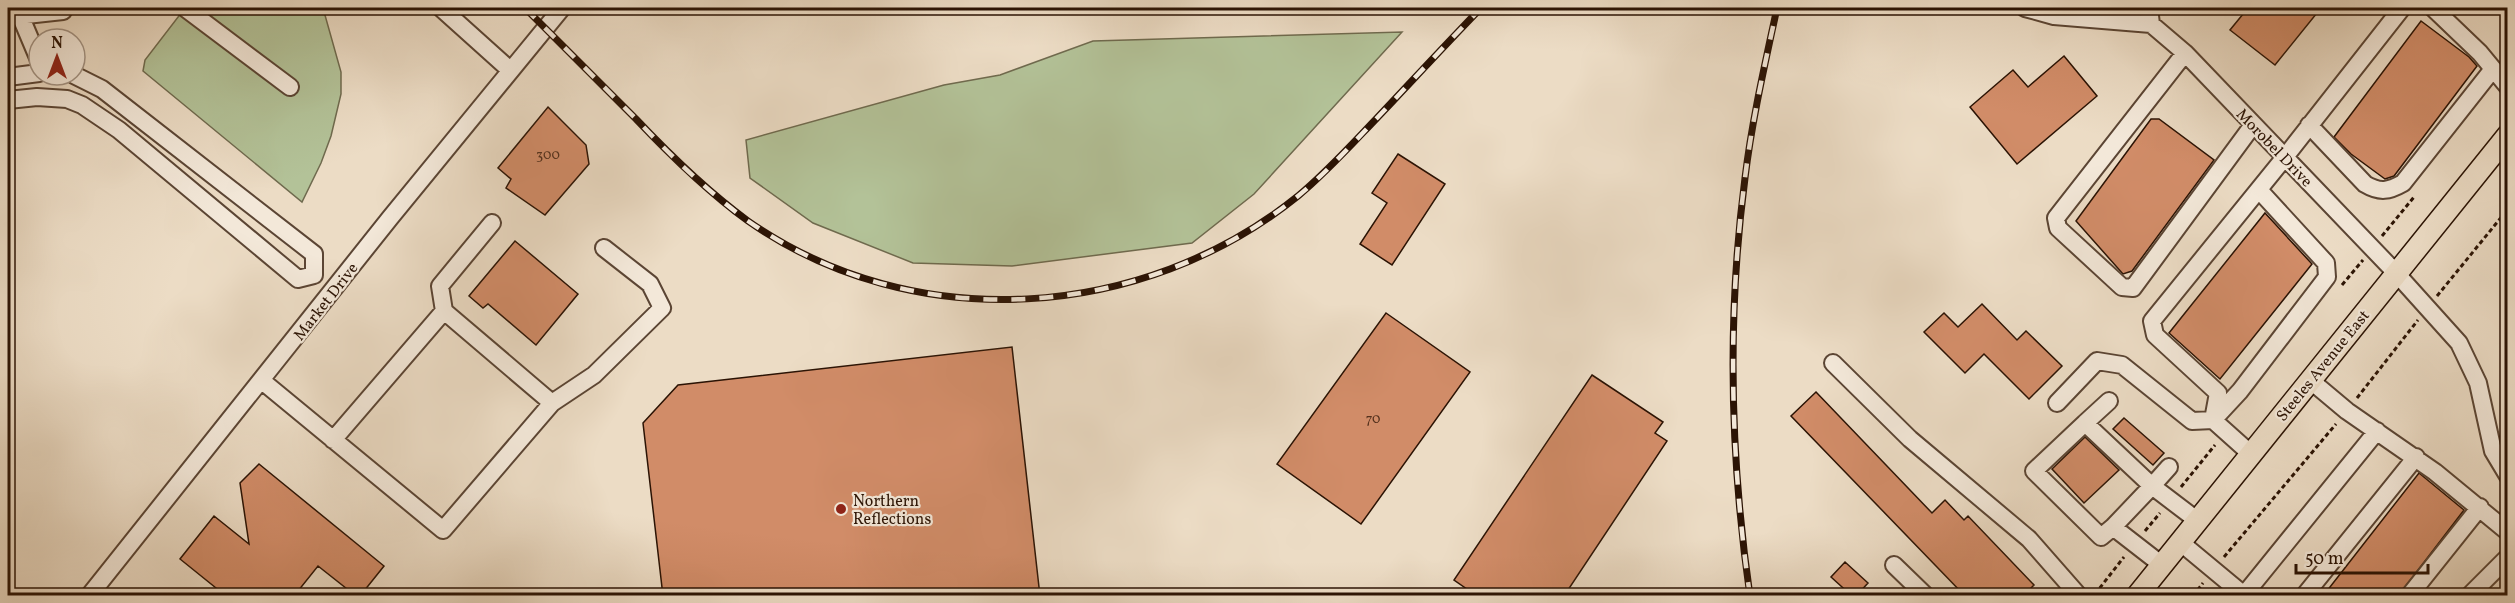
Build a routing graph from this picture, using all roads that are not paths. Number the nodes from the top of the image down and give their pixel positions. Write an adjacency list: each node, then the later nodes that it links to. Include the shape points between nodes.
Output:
1 (63, 8): 8 (street)
2 (186, 8): 17 (street)
3 (441, 8): 13 (street)
4 (562, 8): 13 (street, Market Drive)
5 (2025, 8): 9 (street, via 2054,16)
6 (2402, 8): 21 (street)
7 (2433, 8): 12 (street)
8 (14, 16): 10 (street)
9 (2150, 16): 11 (street, Morobel Drive)
10 (27, 39)
11 (2185, 53): 20 (street, Morobel Drive); 20 (street, via 2056,218 2058,228 2122,287 2133,288)
12 (2493, 69): 18 (street); 21 (street, via 2403,183 2390,191 2374,190 2365,184)
13 (510, 70): 29 (street, Market Drive)
14 (27, 75): 15 (street)
15 (8, 77)
16 (87, 82): 28 (street, via 102,89 314,254)
17 (290, 87)
18 (2508, 87)
19 (8, 100): 28 (street, via 67,99 82,105 119,130 298,279)
20 (2253, 125): 23 (street, Morobel Drive)
21 (2309, 125): 23 (street)
22 (2508, 135): 27 (main road, Steeles Avenue East)
23 (2285, 158): 24 (street); 27 (street, Morobel Drive)
24 (2259, 190): 37 (street, via 2326,263 2327,277 2240,391); 37 (street, via 2152,321 2155,335 2218,393)
25 (492, 223): 30 (street, via 440,286)
26 (604, 248): 35 (street, via 650,284 662,308 594,375)
27 (2396, 273): 33 (main road, Steeles Avenue East); 44 (street, Morobel Drive, via 2459,343 2478,383 2493,451)
28 (314, 275): 29 (street)
29 (333, 290): 32 (street, Market Drive)
30 (444, 310): 35 (street); 40 (street)
31 (1833, 363): 54 (street, via 1910,439 2029,539)
32 (261, 380): 40 (street); 56 (street, Market Drive)
33 (2310, 380): 39 (street); 41 (main road, Steeles Avenue East)
34 (2109, 400): 38 (street)
35 (552, 403): 40 (street, via 443,530)
36 (2057, 403): 37 (street, via 2097,361 2122,364 2192,421)
37 (2213, 420): 41 (street)
38 (2085, 423): 45 (street); 48 (street, via 2034,471 2101,537)
39 (2377, 431): 42 (street); 55 (street)
40 (333, 440)
41 (2251, 454): 47 (main road, Steeles Avenue East)
42 (2416, 458): 46 (street); 59 (street)
43 (2169, 467): 45 (street)
44 (2508, 476)
45 (2152, 486): 47 (street); 48 (street)
46 (2480, 507): 49 (street); 60 (street)
47 (2198, 521): 50 (main road, Steeles Avenue East)
48 (2113, 527): 53 (street)
49 (2508, 531)
50 (2180, 543): 53 (main road, Steeles Avenue East); 55 (street)
51 (2508, 557): 61 (street)
52 (1894, 565): 57 (street)
53 (2162, 565): 58 (main road, Steeles Avenue East)
54 (2070, 592)
55 (2243, 595)
56 (88, 596)
57 (1926, 596)
58 (2138, 596)
59 (2304, 596)
60 (2409, 596)
61 (2469, 596)

